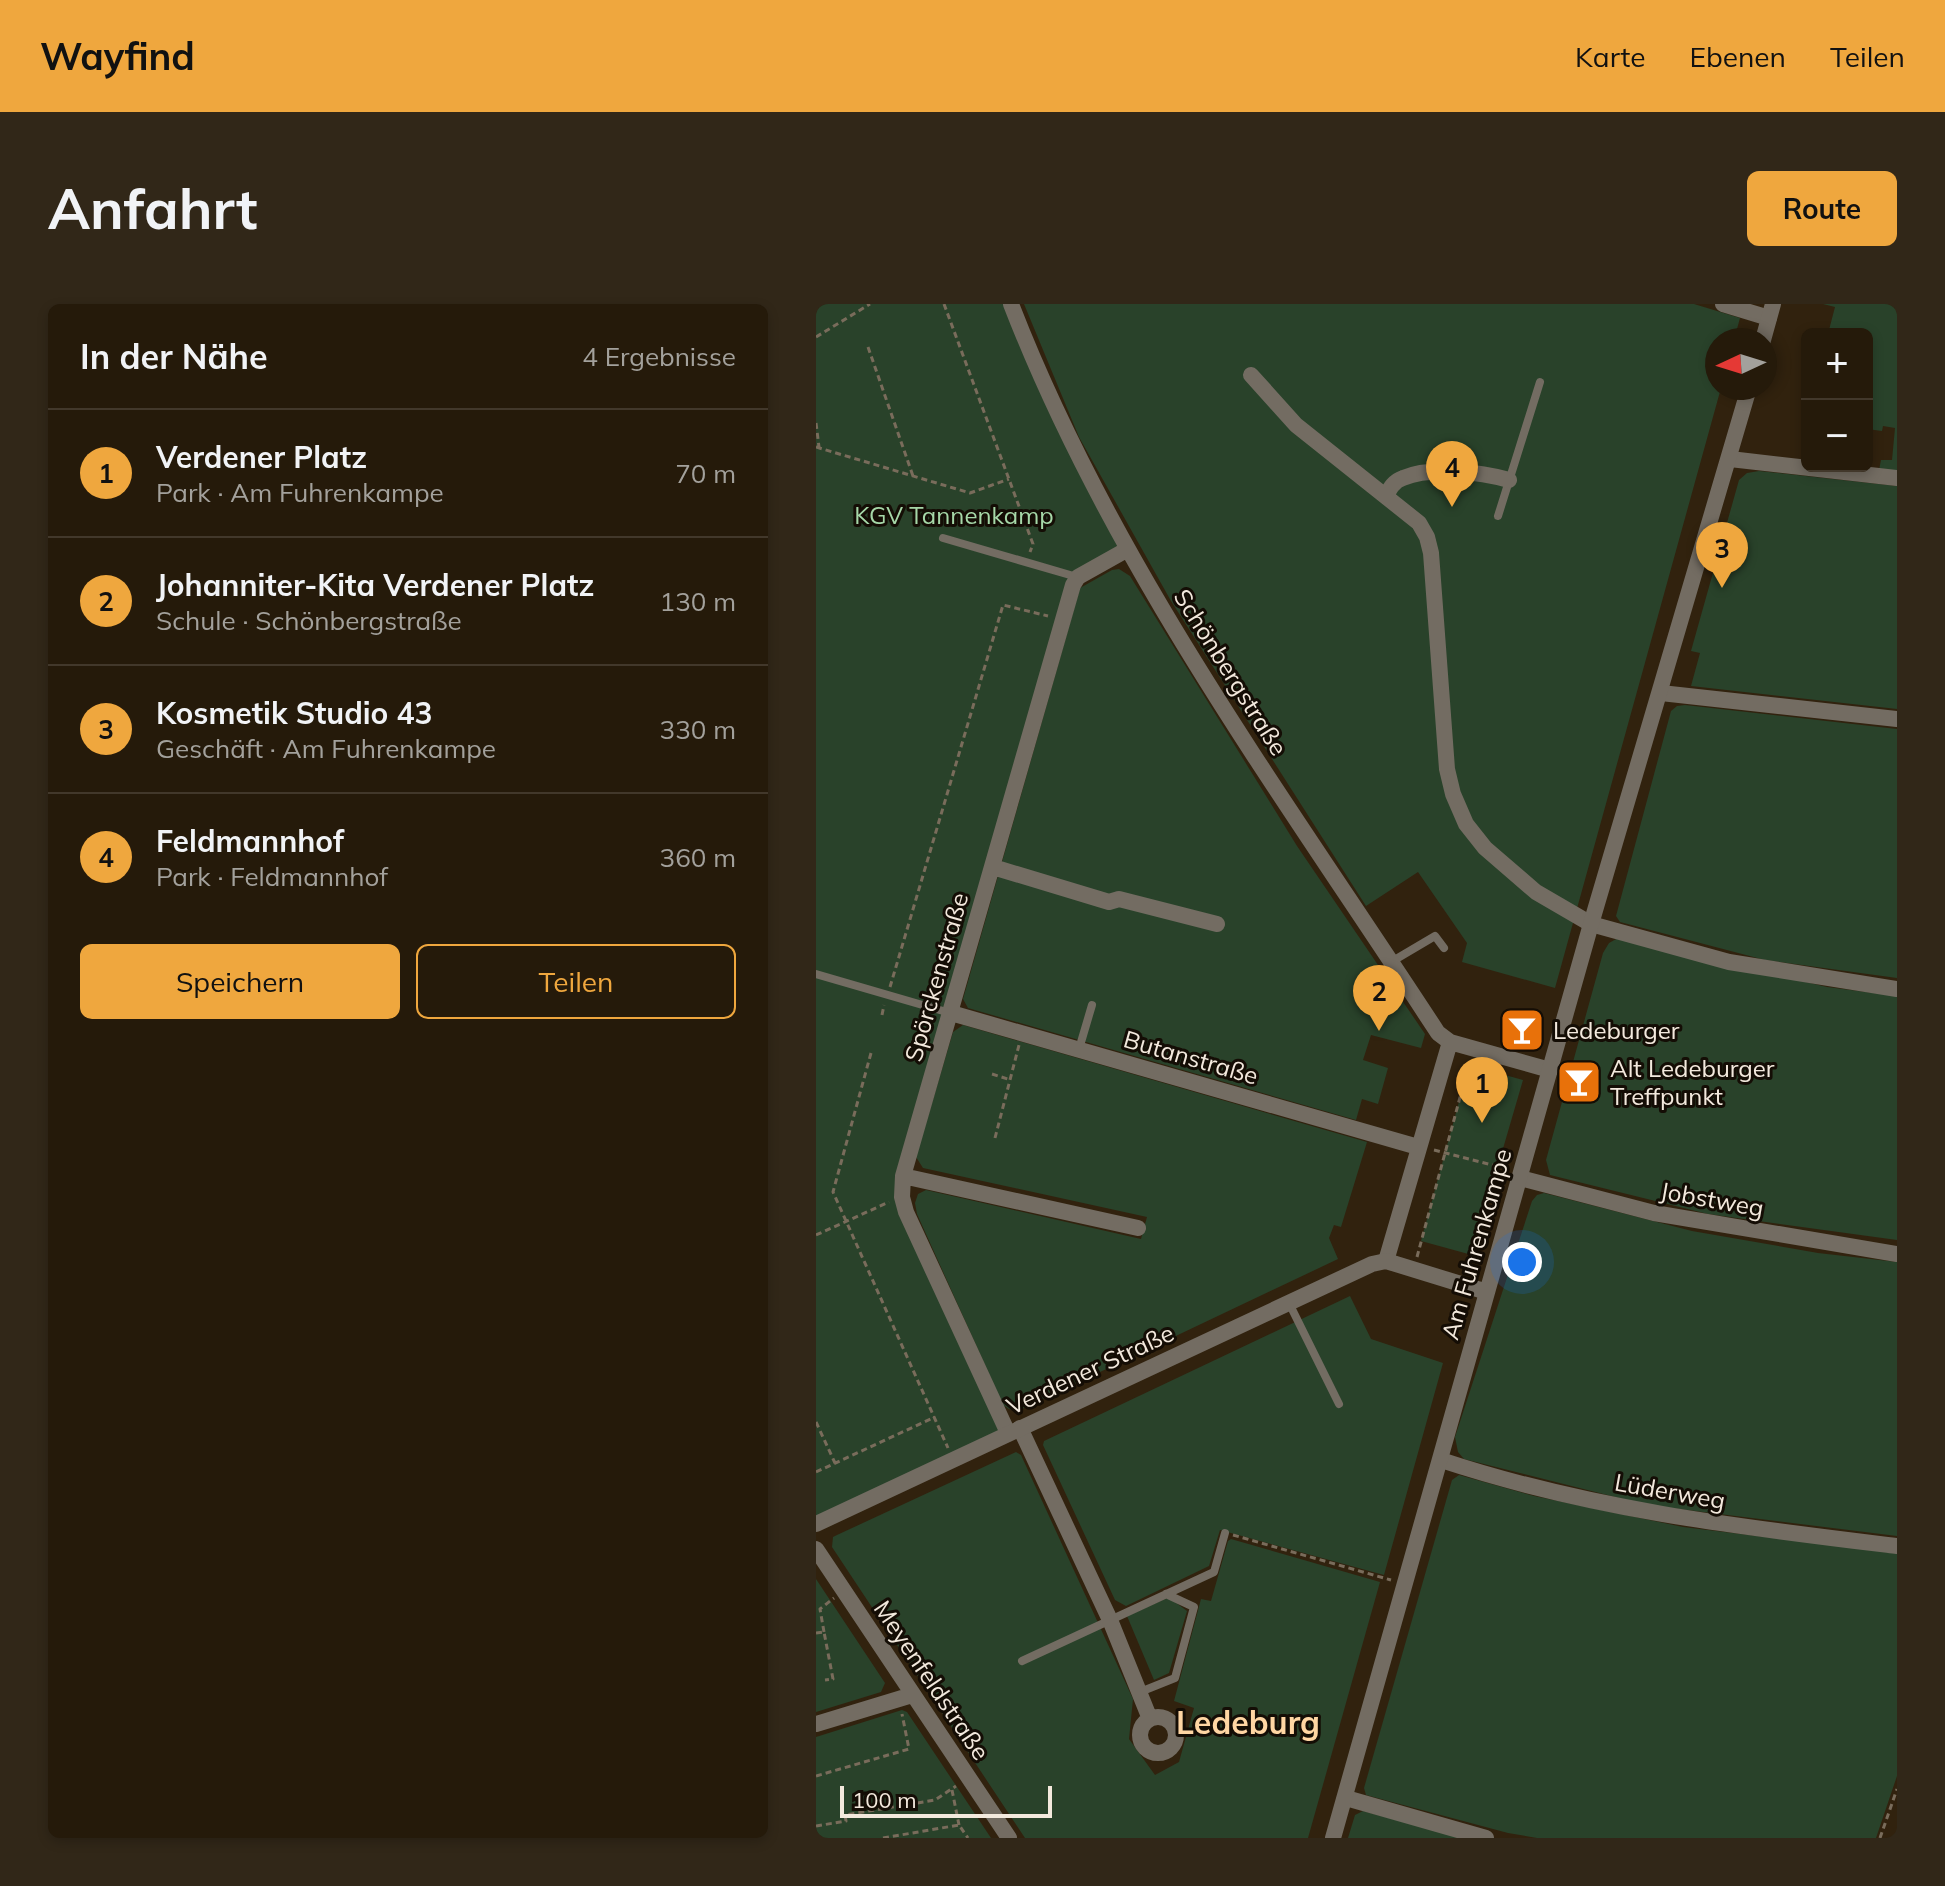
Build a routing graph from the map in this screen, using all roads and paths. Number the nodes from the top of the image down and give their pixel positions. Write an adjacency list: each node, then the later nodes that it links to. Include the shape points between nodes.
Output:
1 (870, 304): 6 (path)
2 (944, 304): 16 (path)
3 (1011, 304): 21 (street, Schönbergstraße, via 1062,424)
4 (1723, 304): 5 (street)
5 (1771, 311)
6 (816, 337)
7 (868, 347): 14 (path)
8 (1251, 375): 18 (street, via 1296,425)
9 (1540, 382): 17 (lane)
10 (1746, 400): 13 (street, Am Fuhrenkampe)
11 (816, 423): 12 (path)
12 (817, 448): 14 (path)
13 (1730, 459): 15 (street); 25 (street, Am Fuhrenkampe)
14 (914, 477): 16 (path, via 970,493)
15 (1897, 478)
16 (1009, 479): 22 (path, via 1033,544)
17 (1509, 480): 18 (street, via 1487,474 1417,474 1393,484); 19 (lane)
18 (1386, 496): 29 (street, via 1419,523 1431,553 1447,769 1466,824 1506,869)
19 (1498, 516)
20 (943, 538): 22 (lane)
21 (1128, 549): 23 (street); 31 (street, Schönbergstraße, via 1283,801)
22 (1027, 563): 23 (lane)
23 (1078, 577): 24 (street, Spörckenstraße)
24 (1063, 620): 27 (street, Spörckenstraße); 34 (path, via 1003,605)
25 (1661, 693): 26 (street); 29 (street, Am Fuhrenkampe)
26 (1897, 719)
27 (993, 867): 28 (street, via 1109,902 1119,899); 36 (street, Spörckenstraße)
28 (1217, 924)
29 (1591, 924): 33 (street, via 1729,962); 43 (street, Am Fuhrenkampe)
30 (1444, 948): 31 (lane, via 1435,936)
31 (1391, 962): 39 (street, Schönbergstraße, via 1438,1033)
32 (816, 974): 34 (lane)
33 (1897, 989)
34 (888, 995): 36 (lane); 37 (path)
35 (1092, 1005): 41 (lane)
36 (951, 1013): 38 (street, Butanstraße); 49 (street, Spörckenstraße)
37 (882, 1015)
38 (1022, 1034): 41 (street, Butanstraße); 45 (path)
39 (1450, 1042): 40 (street); 47 (street)
40 (1473, 1049): 43 (street); 48 (path)
41 (1079, 1050): 47 (street, Butanstraße)
42 (871, 1053): 52 (path, via 833,1192)
43 (1550, 1070): 50 (street, Am Fuhrenkampe)
44 (992, 1074): 45 (path)
45 (1011, 1080): 46 (path)
46 (995, 1138)
47 (1419, 1147): 48 (path); 56 (street)
48 (1445, 1153): 50 (path); 57 (path)
49 (903, 1176): 51 (street, Spörckenstraße); 53 (street)
50 (1521, 1176): 55 (street, Jobstweg, via 1654,1213); 58 (street, Am Fuhrenkampe)
51 (902, 1197): 52 (path); 63 (street, Spörckenstraße)
52 (846, 1221): 54 (path); 61 (path)
53 (1138, 1228)
54 (816, 1235)
55 (1897, 1254)
56 (1386, 1261): 57 (street); 59 (street, Verdener Straße)
57 (1414, 1270): 58 (street)
58 (1487, 1292): 65 (street, Am Fuhrenkampe)
59 (1289, 1303): 60 (lane); 63 (street, Verdener Straße)
60 (1339, 1404)
61 (935, 1417): 64 (path); 66 (path)
62 (816, 1422): 66 (path)
63 (1014, 1430): 64 (street, Verdener Straße); 75 (street, Spörckenstraße)
64 (953, 1459): 68 (street, Verdener Straße)
65 (1441, 1460): 70 (street, Lüderweg, via 1575,1499 1721,1525); 72 (street, Am Fuhrenkampe)
66 (835, 1463): 67 (path)
67 (816, 1472)
68 (816, 1524)
69 (1225, 1533): 72 (path); 74 (lane, via 1214,1572)
70 (1897, 1546)
71 (816, 1549): 73 (street, Meyenfeldstraße)
72 (1406, 1584): 88 (street, Am Fuhrenkampe)
73 (843, 1590): 76 (path, via 820,1609); 81 (street, Meyenfeldstraße)
74 (1166, 1594): 75 (lane); 80 (lane, via 1194,1607 1175,1678)
75 (1110, 1620): 78 (lane); 80 (street, Spörckenstraße)
76 (824, 1632): 77 (path); 79 (path, via 833,1679)
77 (816, 1633)
78 (1022, 1661)
79 (825, 1680)
80 (1140, 1692): 82 (street, Spörckenstraße)
81 (906, 1697): 83 (street); 84 (path, via 909,1749); 85 (street, Meyenfeldstraße)
82 (1150, 1719)
83 (816, 1724)
84 (816, 1776)
85 (969, 1778): 86 (path); 93 (street, Meyenfeldstraße)
86 (952, 1789): 89 (path); 90 (path, via 935,1800 845,1815 846,1821)
87 (1897, 1789): 96 (path)
88 (1346, 1798): 94 (street, Am Fuhrenkampe); 95 (street)
89 (959, 1825): 91 (path); 92 (path)
90 (816, 1826)
91 (883, 1838)
92 (968, 1838)
93 (1009, 1838)
94 (1333, 1838)
95 (1486, 1838)
96 (1880, 1838)

